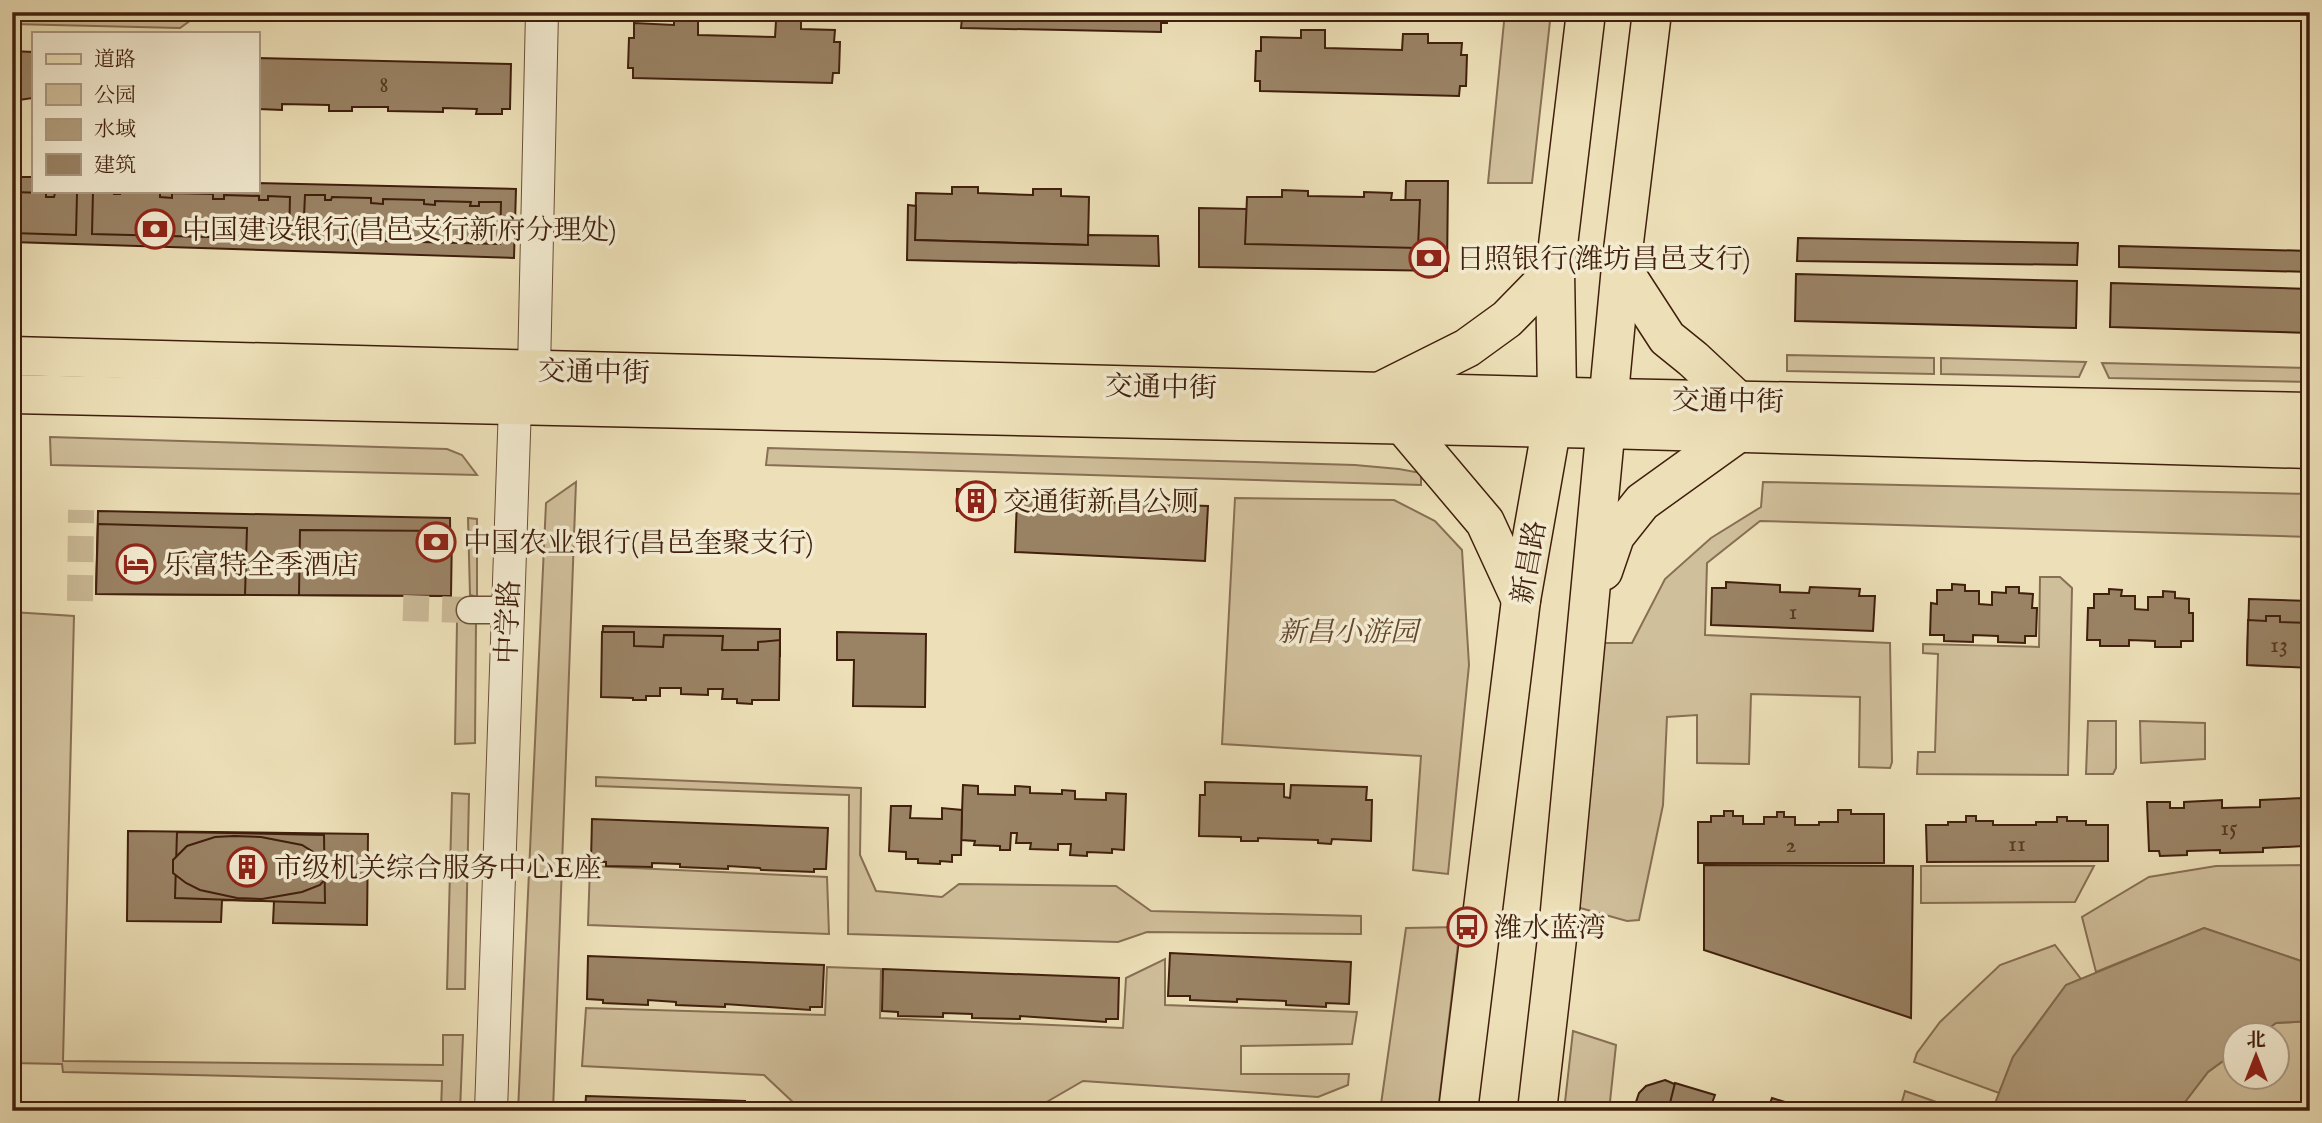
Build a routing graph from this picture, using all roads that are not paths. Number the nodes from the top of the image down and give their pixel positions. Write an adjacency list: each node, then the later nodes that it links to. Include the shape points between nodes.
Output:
1 (542, 12): 7 (street, 中学路)
2 (1586, 12): 5 (main road, 新昌路)
3 (1652, 12): 4 (main road)
4 (1621, 267): 13 (main road); 14 (main road, via 1667,338 1693,359)
5 (1555, 270): 8 (main road, via 1507,319 1467,348); 11 (main road, 新昌路)
6 (12, 356): 7 (main road, 交通中街)
7 (534, 370): 8 (main road, 交通中街); 10 (street, 中学路)
8 (1379, 392): 11 (main road, 交通中街)
9 (12, 394): 10 (main road, 交通中街)
10 (515, 405): 15 (main road, 交通中街); 19 (street, 中学路)
11 (1554, 412): 13 (main road, 交通中街); 15 (main road, 交通中街); 17 (main road, 新昌路)
12 (2310, 412): 14 (main road, 交通中街)
13 (1608, 413): 14 (main road, 交通中街); 20 (main road)
14 (1737, 416): 16 (main road, 交通中街); 20 (main road, via 1642,502 1615,536)
15 (1403, 425): 17 (main road, via 1485,522)
16 (2310, 449)
17 (1521, 600): 22 (main road, 新昌路)
18 (470, 610): 19 (street)
19 (508, 610): 21 (street, 中学路)
20 (1589, 612): 23 (main road)
21 (491, 1111)
22 (1458, 1111)
23 (1537, 1111)

